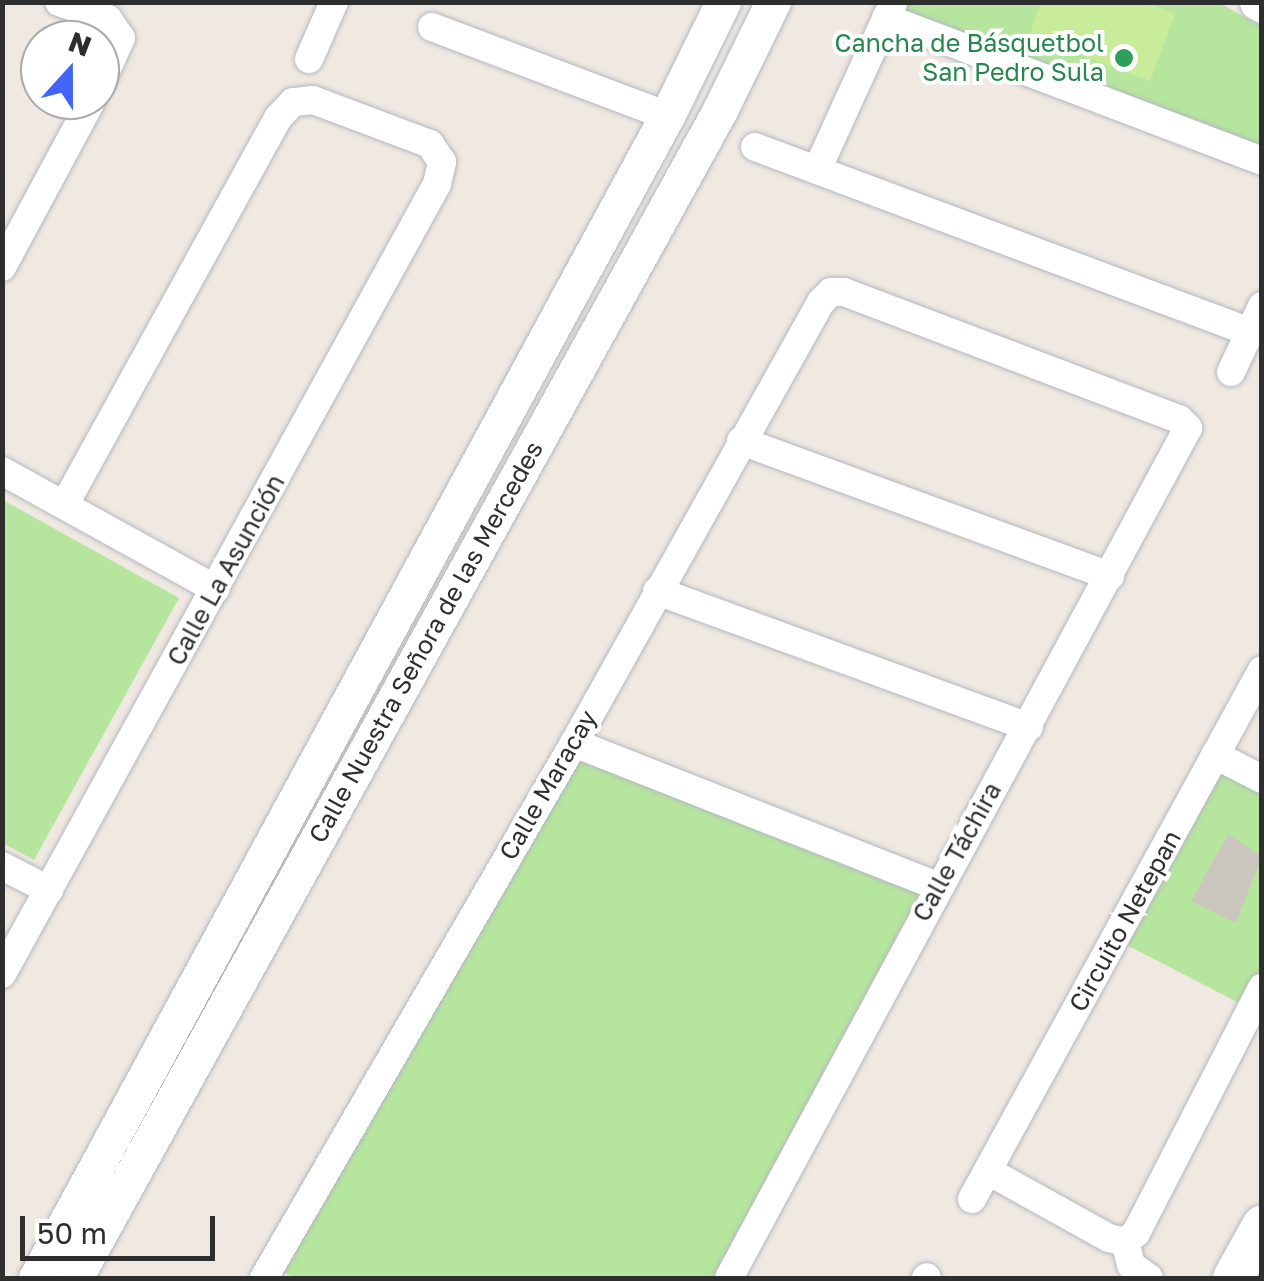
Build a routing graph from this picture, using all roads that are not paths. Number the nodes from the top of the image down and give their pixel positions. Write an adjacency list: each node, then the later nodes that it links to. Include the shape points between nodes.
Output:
1 (59, 2): 6 (street)
2 (334, 2): 8 (street)
3 (723, 2): 9 (street, Calle Nuestra Señora de las Mercedes)
4 (773, 2): 10 (street, Calle Nuestra Señora de las Mercedes)
5 (890, 10): 13 (street); 14 (street)
6 (108, 20)
7 (432, 26): 9 (street)
8 (309, 58)
9 (672, 105): 10 (street); 33 (street, Calle Nuestra Señora de las Mercedes)
10 (719, 112): 33 (street, Calle Nuestra Señora de las Mercedes)
11 (81, 120): 15 (street)
12 (754, 147): 14 (street)
13 (1262, 161)
14 (817, 170): 16 (street)
15 (2, 266)
16 (1256, 319): 17 (street)
17 (1231, 372)
18 (1188, 428): 19 (street, Calle Maracay, via 1179,419 831,292); 22 (street, Calle Táchira)
19 (741, 441): 22 (street); 24 (street, Calle Maracay)
20 (2, 471): 21 (street)
21 (64, 506): 23 (street); 23 (street, Calle La Asunción, via 268,134 292,102 313,100 430,144 442,162 437,184)
22 (1110, 576): 26 (street, Calle Táchira)
23 (216, 589): 32 (street, Calle La Asunción)
24 (657, 591): 26 (street); 27 (street, Calle Maracay)
25 (1262, 670): 28 (street, Circuito Netepan)
26 (1029, 727): 31 (street, Calle Táchira)
27 (574, 743): 31 (street); 40 (street, Calle Maracay)
28 (1216, 756): 29 (street); 36 (street, Circuito Netepan)
29 (1262, 779)
30 (2, 866): 32 (street)
31 (937, 886): 43 (street, Calle Táchira)
32 (49, 890): 34 (street, Calle La Asunción)
33 (251, 924): 41 (street, Calle Nuestra Señora de las Mercedes); 42 (street, Calle Nuestra Señora de las Mercedes)
34 (2, 974)
35 (1262, 988): 39 (street, via 1136,1233)
36 (988, 1171): 37 (street, Circuito Netepan); 39 (street)
37 (972, 1199)
38 (1262, 1226): 45 (main road)
39 (1125, 1242): 44 (street, via 1131,1265)
40 (275, 1275)
41 (36, 1278)
42 (74, 1278)
43 (728, 1278)
44 (1149, 1278)
45 (1234, 1278)

